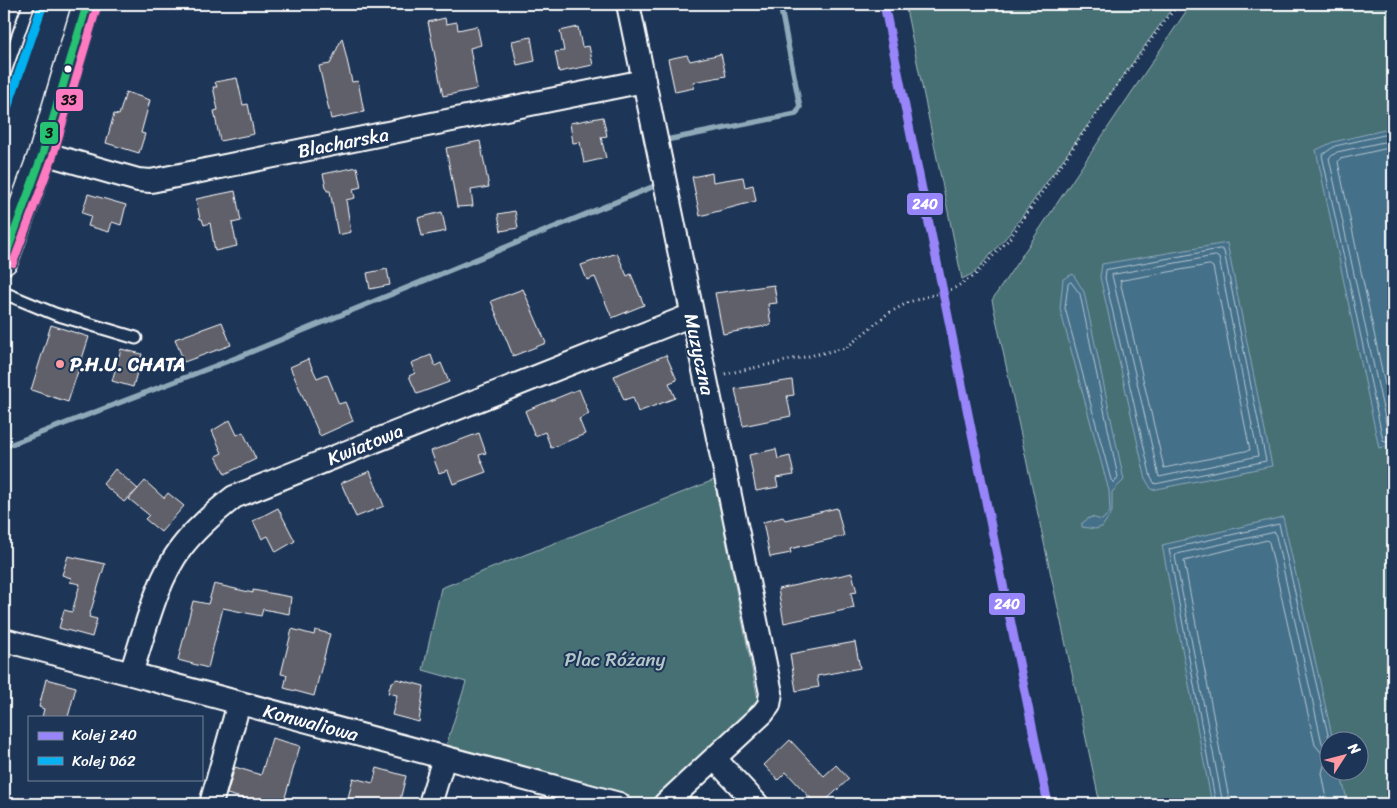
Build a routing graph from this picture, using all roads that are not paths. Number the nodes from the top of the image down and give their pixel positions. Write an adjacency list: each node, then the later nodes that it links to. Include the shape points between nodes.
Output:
1 (29, 4): 4 (lane)
2 (87, 4): 6 (street)
3 (628, 4): 5 (street, Muzyczna)
4 (4, 76)
5 (644, 81): 6 (street, Blacharska, via 151,181); 9 (street, Muzyczna)
6 (43, 153): 7 (street)
7 (4, 260)
8 (4, 293): 10 (lane, via 55,314)
9 (692, 315): 12 (street, Kwiatowa, via 234,497 206,520 181,548 159,588); 15 (street, Muzyczna, via 770,693 769,705 763,713)
10 (136, 338)
11 (4, 640): 12 (street, Konwaliowa)
12 (131, 673): 13 (street, Konwaliowa)
13 (239, 703): 14 (street, Konwaliowa); 16 (street)
14 (444, 758): 17 (street); 18 (street, Konwaliowa)
15 (716, 759): 19 (street); 20 (street)
16 (211, 804)
17 (430, 804)
18 (619, 804)
19 (665, 804)
20 (757, 804)

